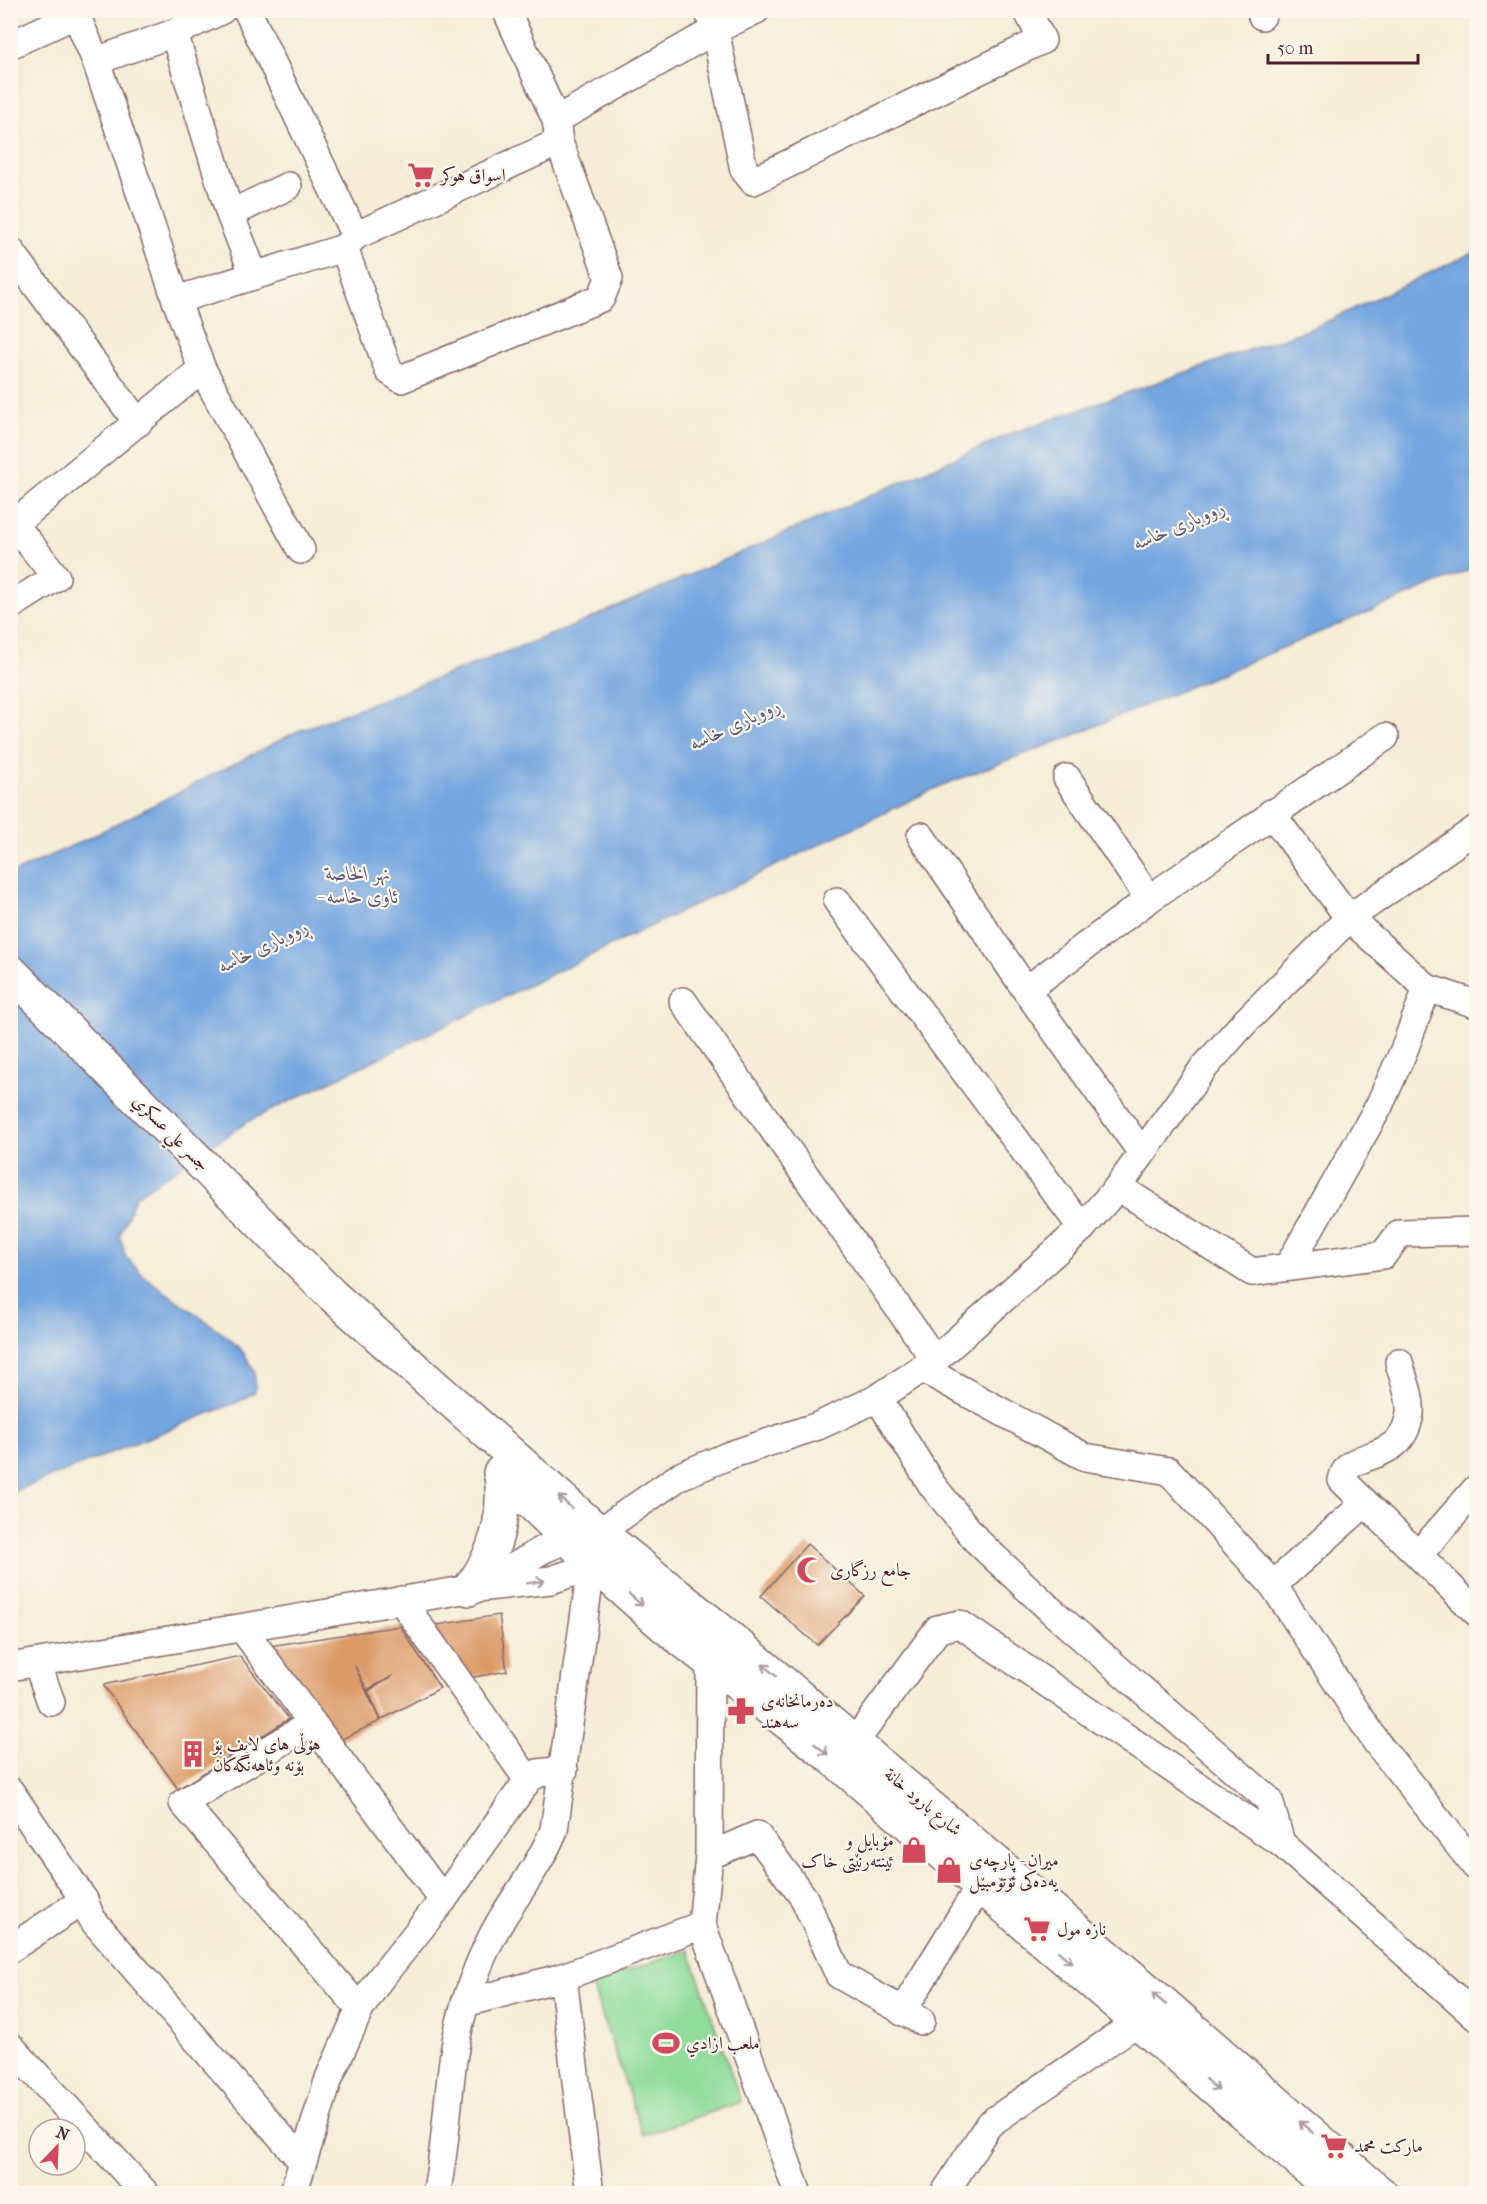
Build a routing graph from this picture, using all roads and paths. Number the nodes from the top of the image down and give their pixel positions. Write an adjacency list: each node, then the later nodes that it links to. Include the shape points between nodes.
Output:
1 (222, 10): 8 (street)
2 (247, 10): 14 (street)
3 (506, 10): 11 (street)
4 (756, 10): 7 (street)
5 (1027, 10): 7 (street, via 1042,40 753,181 744,170)
6 (75, 13): 9 (street); 10 (street)
7 (711, 20): 11 (street)
8 (174, 33): 10 (street); 13 (street)
9 (10, 45)
10 (96, 61): 17 (street)
11 (557, 131): 14 (street); 14 (street, via 609,278 601,298 401,379 388,371)
12 (288, 186): 13 (street)
13 (230, 214): 16 (street)
14 (349, 242): 16 (street)
15 (10, 250): 19 (street)
16 (254, 275): 17 (street)
17 (176, 300): 18 (street)
18 (202, 369): 19 (street); 20 (street)
19 (138, 423): 21 (street, via 14,524 56,577)
20 (301, 550)
21 (10, 606)
22 (1385, 737): 24 (street)
23 (1067, 778): 27 (street)
24 (1271, 813): 27 (street); 29 (street)
25 (1476, 829): 29 (street)
26 (921, 836): 32 (street)
27 (1149, 899): 32 (street)
28 (837, 900): 38 (street)
29 (1349, 918): 31 (street); 36 (street, via 1202,1070)
30 (10, 970): 41 (main road, جسر علي عسكري)
31 (1427, 988): 35 (street); 40 (street, via 1374,1114)
32 (1026, 990): 36 (street)
33 (10, 995): 41 (main road, جسر علي عسكري)
34 (683, 1001): 43 (street)
35 (1476, 1004)
36 (1142, 1153): 37 (street)
37 (1118, 1187): 38 (street); 40 (street, via 1252,1272)
38 (1082, 1228): 43 (street)
39 (1476, 1231): 40 (street, via 1400,1233 1383,1255)
40 (1288, 1267)
41 (325, 1301): 45 (main road); 48 (main road, one-way to 41)
42 (1399, 1362): 47 (street, via 1410,1411 1403,1434 1390,1450 1351,1463 1344,1470 1342,1480)
43 (929, 1365): 44 (street); 50 (street, via 1085,1457 1169,1471)
44 (878, 1398): 48 (street, via 818,1426 705,1464 657,1490); 65 (street, via 961,1524 1038,1599 1269,1800)
45 (501, 1474): 48 (main road); 51 (main road, via 503,1505 498,1535)
46 (1476, 1489): 49 (street)
47 (1365, 1503): 49 (street); 50 (street)
48 (587, 1544): 51 (street, via 574,1574); 53 (main road, شارع بارود خانة, via 626,1554); 55 (main road, شارع بارود خانة, one-way to 55); 62 (street)
49 (1419, 1554): 54 (street)
50 (1273, 1585): 67 (street, via 1377,1743)
51 (473, 1589): 52 (street)
52 (401, 1600): 56 (street); 63 (street)
53 (684, 1600): 55 (main road); 61 (main road, شارع بارود خانة, one-way to 53)
54 (1476, 1612)
55 (663, 1625): 57 (main road, شارع بارود خانة)
56 (242, 1628): 58 (street); 60 (street)
57 (710, 1661): 66 (street); 68 (main road, شارع بارود خانة, one-way to 68)
58 (24, 1665): 59 (street)
59 (51, 1702)
60 (312, 1723): 70 (street); 75 (street, via 183,1803)
61 (854, 1743): 65 (street, via 938,1629 960,1624); 87 (main road, شارع بارود خانة, one-way to 61)
62 (564, 1770): 63 (street, via 538,1773); 74 (street, via 549,1843 502,1919)
63 (528, 1780): 70 (street)
64 (10, 1791): 69 (street)
65 (1281, 1843): 76 (street)
66 (709, 1856): 68 (street, via 757,1835 804,1898 838,1975 912,2017); 71 (street)
67 (1476, 1866)
68 (981, 1884): 77 (main road, شارع بارود خانة, one-way to 77)
69 (84, 1900): 72 (street); 79 (street, via 91,1918)
70 (443, 1900): 75 (street)
71 (702, 1925): 73 (street); 85 (street)
72 (10, 1949)
73 (563, 1977): 74 (street); 84 (street)
74 (465, 2003): 83 (street)
75 (360, 2008): 79 (street, via 329,2078)
76 (1476, 2016)
77 (1139, 2021): 80 (street, via 989,2124); 86 (main road, شارع بارود خانة, one-way to 86)
78 (10, 2046): 81 (street)
79 (302, 2161): 82 (street)
80 (954, 2191)
81 (146, 2193)
82 (293, 2193)
83 (436, 2193)
84 (590, 2193)
85 (798, 2193)
86 (1337, 2193)
87 (1381, 2193)

